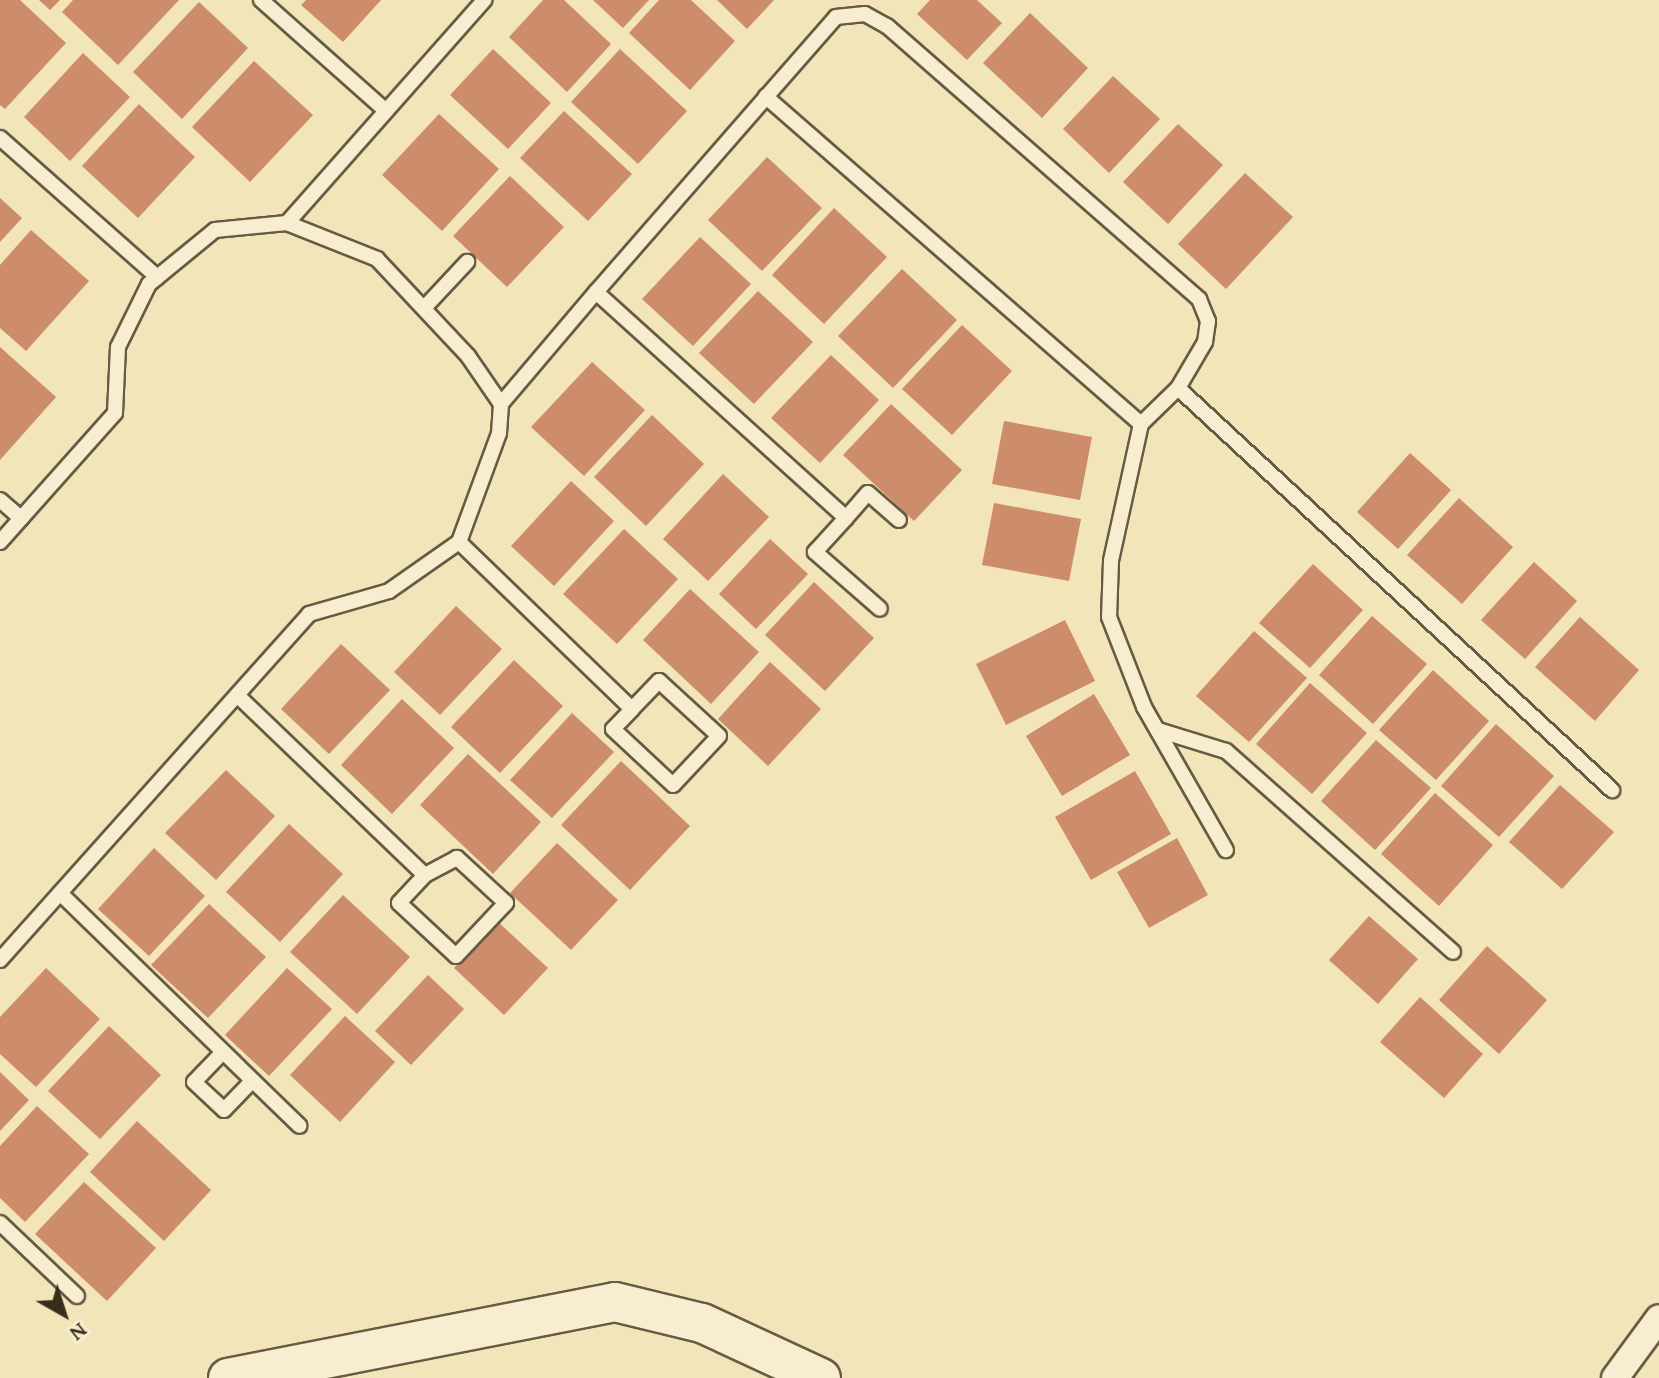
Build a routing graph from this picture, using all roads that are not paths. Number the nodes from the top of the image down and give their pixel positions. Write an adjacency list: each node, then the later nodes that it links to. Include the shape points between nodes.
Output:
1 (261, 0): 4 (lane)
2 (484, 0): 4 (lane)
3 (766, 97): 9 (lane); 11 (lane, via 836,17 865,14 887,26 1199,299 1208,321 1205,342); 13 (lane)
4 (386, 111): 6 (lane)
5 (0, 138): 8 (lane)
6 (287, 223): 8 (lane, via 215,230); 10 (lane, via 377,259)
7 (467, 262): 10 (lane)
8 (157, 277): 15 (lane, via 118,347 115,413)
9 (596, 292): 12 (lane); 16 (lane)
10 (425, 307): 12 (lane)
11 (1178, 388): 13 (lane); 24 (lane)
12 (501, 404): 19 (lane, via 499,433)
13 (1141, 424): 23 (lane, via 1111,561 1109,617)
14 (0, 500): 15 (lane)
15 (21, 518): 18 (lane)
16 (846, 518): 17 (lane, via 868,493); 20 (lane, via 815,552)
17 (899, 520)
18 (0, 542)
19 (459, 542): 21 (lane, via 389,591 309,614); 22 (lane)
20 (880, 609)
21 (237, 695): 26 (lane); 27 (lane)
22 (632, 709): 22 (lane, via 659,681 719,736 673,785 613,729)
23 (1158, 730): 25 (lane); 28 (lane, via 1226,751)
24 (1612, 790)
25 (1226, 850)
26 (425, 875): 26 (lane, via 399,903 456,956 506,903 457,858)
27 (60, 893): 29 (lane); 30 (lane)
28 (1453, 952)
29 (0, 960)
30 (222, 1053): 31 (lane); 31 (lane, via 194,1082 214,1101 224,1110)
31 (252, 1081): 32 (lane)
32 (300, 1126)
33 (0, 1223): 34 (lane)
34 (77, 1296)
35 (1659, 1318): 38 (street)
36 (228, 1378): 37 (street, via 615,1302 702,1323)
37 (821, 1378)
38 (1615, 1378)

